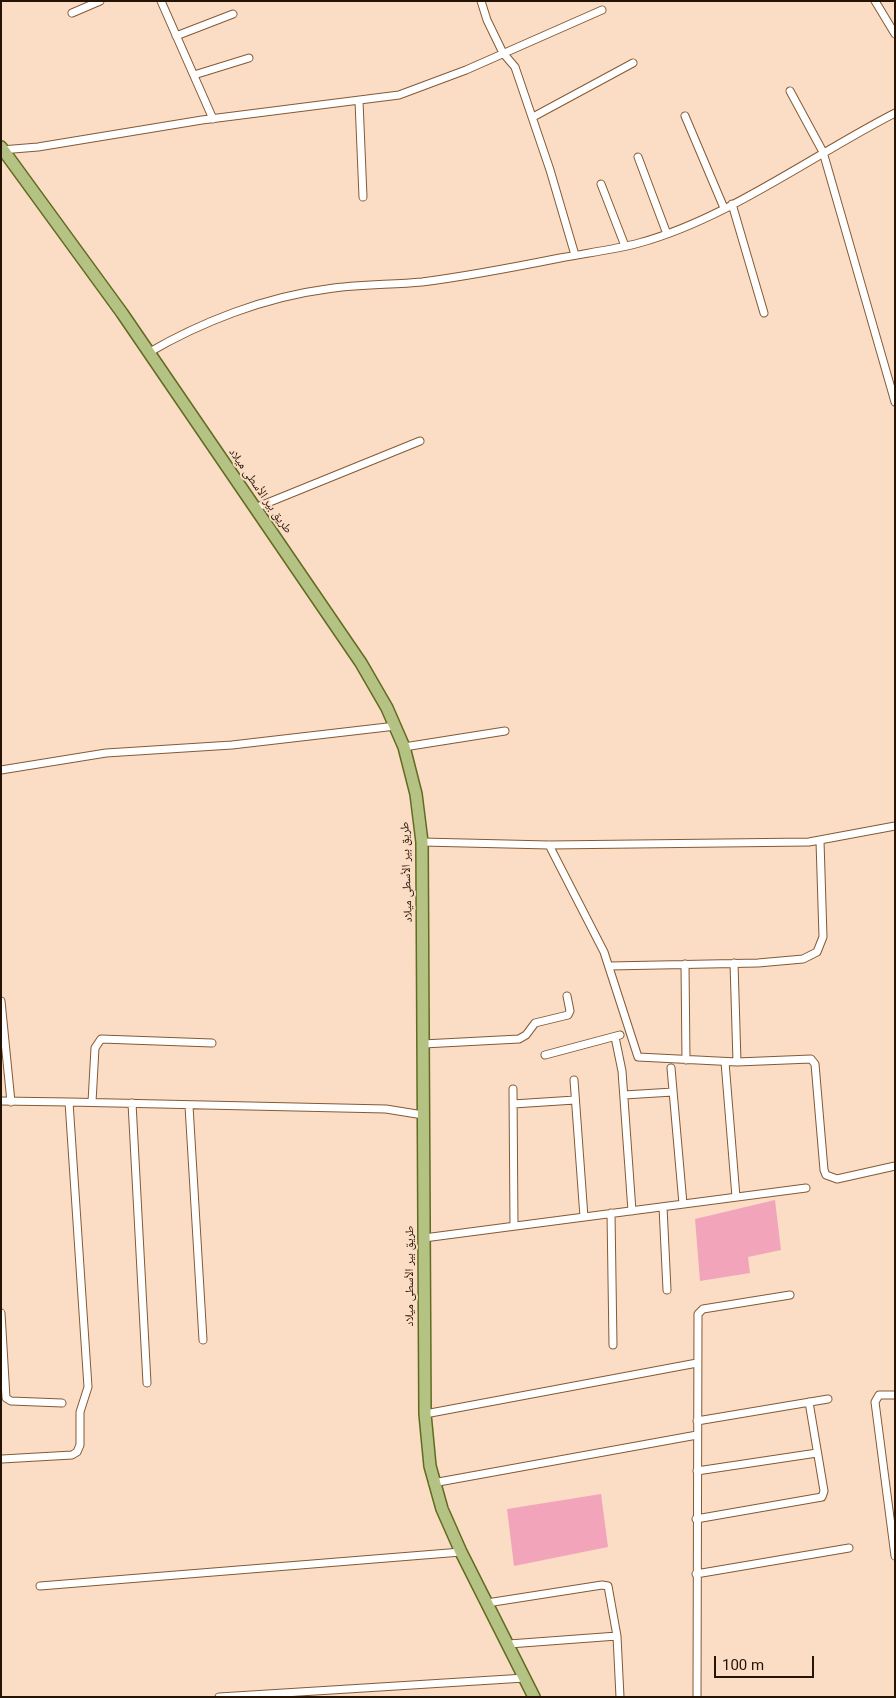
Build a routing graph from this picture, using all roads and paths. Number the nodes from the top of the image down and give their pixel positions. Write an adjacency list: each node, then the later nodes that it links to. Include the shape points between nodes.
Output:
1 (100, 1): 6 (street)
2 (161, 1): 9 (street)
3 (481, 1): 10 (street)
4 (875, 1): 8 (street)
5 (602, 10): 10 (street)
6 (72, 13)
7 (233, 14): 9 (street)
8 (895, 34)
9 (176, 36): 13 (street)
10 (503, 53): 15 (street, via 399,95); 18 (street, via 515,67)
11 (249, 58): 13 (street)
12 (633, 63): 18 (street)
13 (194, 75): 19 (street)
14 (790, 91): 21 (street)
15 (360, 101): 19 (street); 24 (street)
16 (895, 113): 21 (street)
17 (685, 116): 26 (street)
18 (533, 117): 29 (street)
19 (213, 119): 20 (street, via 38,147)
20 (2, 149): 31 (main road, طريق بير الأسطى ميلاد)
21 (823, 152): 25 (street); 32 (street)
22 (638, 157): 27 (street)
23 (601, 184): 28 (street)
24 (363, 197)
25 (732, 204): 26 (street); 30 (street)
26 (724, 208): 27 (street)
27 (667, 234): 28 (street)
28 (625, 246): 29 (street)
29 (574, 255): 31 (street, via 443,279 326,289 268,300 238,310)
30 (764, 313)
31 (148, 353): 34 (main road, طريق بير الأسطى ميلاد)
32 (895, 402)
33 (420, 441): 34 (street)
34 (254, 508): 35 (main road, طريق بير الأسطى ميلاد, via 361,663)
35 (396, 726): 37 (main road, طريق بير الأسطى ميلاد); 38 (street, via 232,745 106,753)
36 (505, 731): 37 (street)
37 (404, 748): 41 (main road, طريق بير الأسطى ميلاد, via 416,794)
38 (1, 770)
39 (895, 826): 40 (street)
40 (820, 841): 42 (street); 43 (street, via 823,937 817,952 803,958)
41 (422, 842): 42 (street); 49 (main road, طريق بير الأسطى ميلاد)
42 (549, 845): 45 (street)
43 (734, 963): 44 (street); 53 (street)
44 (686, 964): 45 (street); 51 (street)
45 (610, 966): 51 (street, via 637,1055 642,1059)
46 (568, 996): 49 (street, via 570,1014 535,1024 522,1038)
47 (1, 1001): 61 (street)
48 (212, 1043): 63 (street, via 101,1039 95,1048)
49 (423, 1044): 67 (main road, طريق بير الأسطى ميلاد)
50 (546, 1055): 58 (street, via 618,1036)
51 (686, 1060): 52 (street)
52 (725, 1062): 53 (street); 70 (street)
53 (737, 1062): 68 (street, via 814,1061 824,1170 829,1177 837,1179)
54 (671, 1068): 57 (street)
55 (574, 1080): 59 (street)
56 (513, 1089): 65 (street)
57 (673, 1092): 58 (street); 71 (street)
58 (624, 1095): 73 (street)
59 (575, 1100): 65 (street); 75 (street)
60 (1, 1102): 61 (street)
61 (11, 1102): 62 (street)
62 (68, 1102): 63 (street); 93 (street, via 88,1387 80,1412 80,1445 72,1455)
63 (92, 1102): 64 (street)
64 (132, 1103): 66 (street); 84 (street)
65 (513, 1104): 76 (street)
66 (189, 1106): 67 (street, via 386,1110); 81 (street)
67 (423, 1115): 77 (main road, طريق بير الأسطى ميلاد)
68 (895, 1166)
69 (806, 1188): 70 (street)
70 (736, 1197): 71 (street)
71 (683, 1204): 72 (street)
72 (663, 1207): 73 (street); 78 (street)
73 (632, 1211): 74 (street)
74 (611, 1213): 75 (street); 82 (street)
75 (584, 1217): 76 (street)
76 (514, 1226): 77 (street)
77 (424, 1238): 89 (main road, طريق بير الأسطى ميلاد)
78 (667, 1290)
79 (790, 1296): 83 (street, via 700,1310)
80 (1, 1312): 88 (street, via 6,1398 11,1401)
81 (203, 1340)
82 (613, 1345)
83 (697, 1363): 89 (street); 90 (street)
84 (147, 1383)
85 (895, 1395): 99 (street, via 879,1395 875,1402)
86 (828, 1399): 87 (street)
87 (809, 1402): 90 (street); 92 (street)
88 (62, 1403)
89 (425, 1414): 95 (main road, طريق بير الأسطى ميلاد, via 427,1449)
90 (697, 1421): 91 (street)
91 (697, 1435): 94 (street); 95 (street)
92 (817, 1453): 94 (street); 96 (street, via 824,1493 820,1498)
93 (2, 1459)
94 (696, 1472): 96 (street)
95 (434, 1483): 98 (main road, طريق بير الأسطى ميلاد)
96 (696, 1519): 100 (street)
97 (849, 1548): 100 (street)
98 (461, 1552): 101 (street); 102 (main road, طريق بير الأسطى ميلاد)
99 (895, 1556)
100 (696, 1574): 109 (street)
101 (40, 1586)
102 (487, 1603): 103 (street, via 604,1584 609,1589); 104 (main road, طريق بير الأسطى ميلاد)
103 (617, 1636): 104 (street); 108 (street)
104 (509, 1644): 105 (main road, طريق بير الأسطى ميلاد)
105 (525, 1678): 106 (street); 107 (main road, طريق بير الأسطى ميلاد)
106 (219, 1697)
107 (534, 1697)
108 (620, 1697)
109 (697, 1697)

